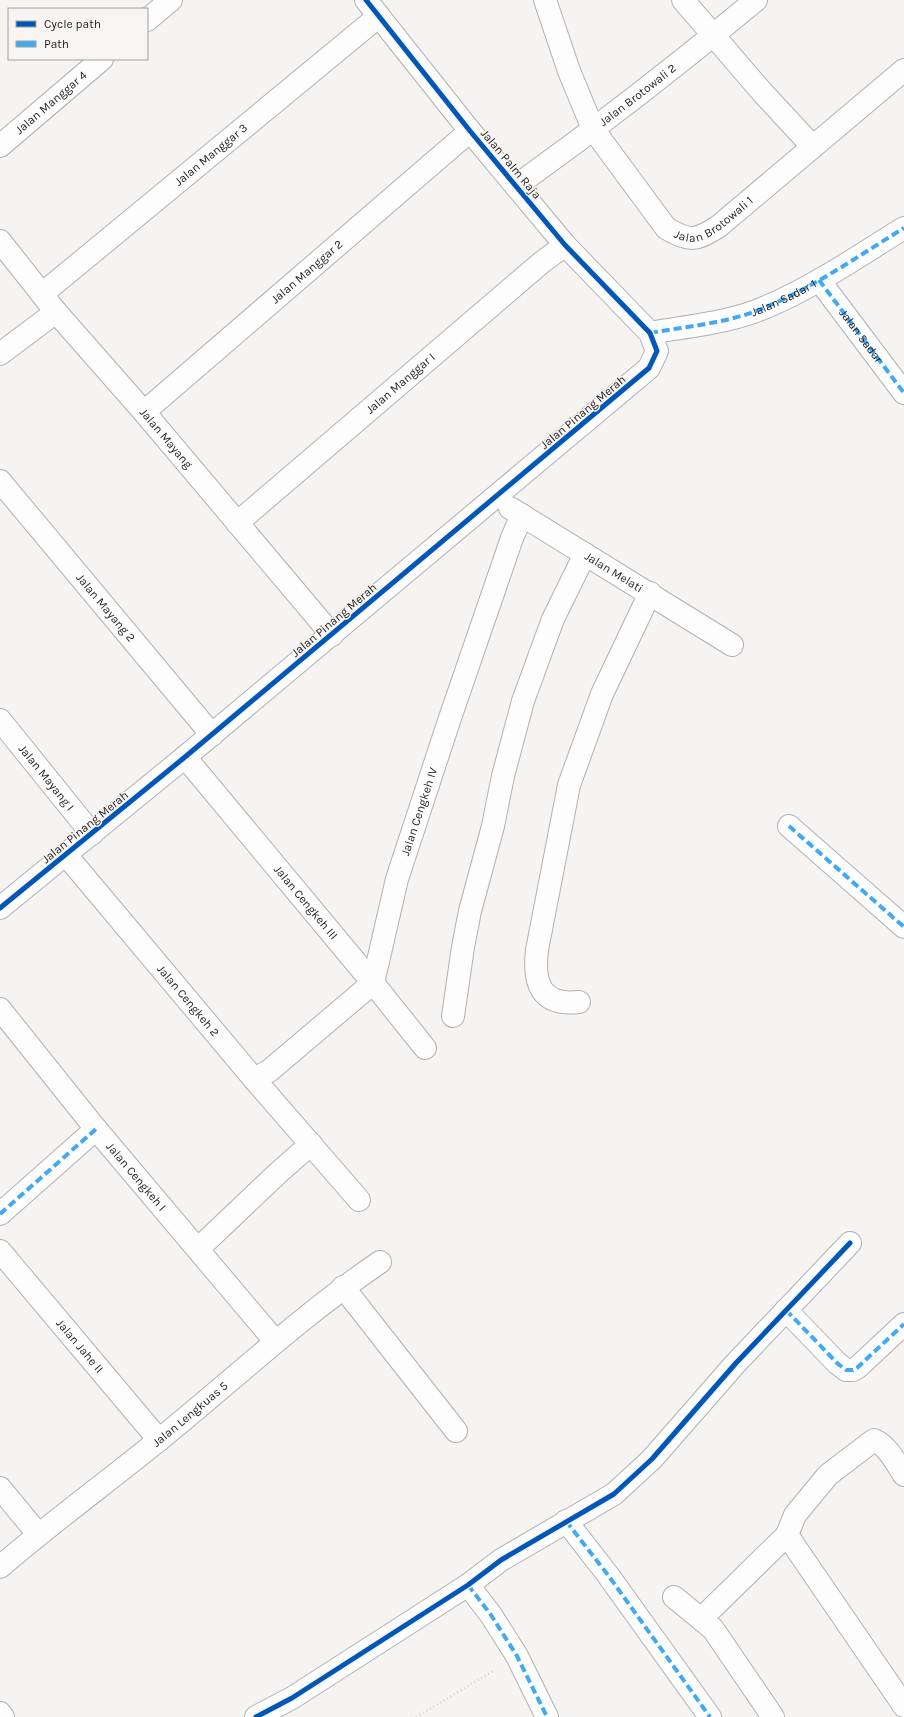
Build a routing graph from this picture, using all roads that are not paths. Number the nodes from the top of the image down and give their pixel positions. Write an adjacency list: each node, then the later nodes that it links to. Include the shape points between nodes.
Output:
1 (171, 0): 6 (street)
2 (545, 0): 11 (street, Jalan Brotowali 1, via 570,71)
3 (683, 0): 7 (street)
4 (756, 0): 7 (street, Jalan Brotowali 2)
5 (373, 8): 10 (street, Jalan Palm Raja); 19 (street, Jalan Manggar 3)
6 (148, 19)
7 (714, 35): 11 (street, Jalan Brotowali 2); 13 (street)
8 (101, 60): 12 (street, Jalan Manggar 4)
9 (904, 70): 13 (street, Jalan Brotowali 1)
10 (470, 131): 14 (street, Jalan Palm Raja); 24 (street, Jalan Manggar 2)
11 (585, 135): 13 (street, Jalan Brotowali 1, via 666,228 680,237 693,238 707,234 719,226); 14 (street, Jalan Brotowali 2)
12 (0, 146)
13 (813, 147)
14 (516, 186): 17 (street, Jalan Palm Raja)
15 (904, 228): 18 (street, Jalan Sadar 1)
16 (0, 241): 19 (street, Jalan Mayang)
17 (565, 245): 21 (street, Jalan Palm Raja); 28 (street, Jalan Manggar I)
18 (819, 280): 21 (street, Jalan Sadar 1, via 766,307 730,319); 23 (street, Jalan Sadar)
19 (42, 294): 20 (street, Jalan Mayang)
20 (56, 312): 22 (street); 24 (street, Jalan Mayang)
21 (650, 332): 26 (street, Jalan Pinang Merah, via 657,351 649,368)
22 (0, 354)
23 (904, 393)
24 (144, 412): 28 (street, Jalan Mayang)
25 (0, 481): 34 (street, Jalan Mayang 2)
26 (495, 498): 27 (street, Jalan Melati); 31 (street, Jalan Pinang Merah)
27 (522, 515): 29 (street, Jalan Melati); 41 (street, Jalan Cengkeh IV, via 449,721 397,879)
28 (237, 522): 31 (street, Jalan Mayang)
29 (585, 554): 30 (street, Jalan Melati); 44 (street, via 553,619 523,701 470,911)
30 (650, 593): 32 (street, Jalan Melati); 42 (street, via 602,694 569,785 537,950 536,971 540,987 546,995 558,1002)
31 (332, 635): 34 (street, Jalan Pinang Merah)
32 (732, 645)
33 (0, 720): 37 (street, Jalan Mayang I)
34 (212, 735): 35 (street, Jalan Pinang Merah)
35 (185, 757): 37 (street, Jalan Pinang Merah); 41 (street, Jalan Cengkeh III)
36 (789, 826): 40 (street)
37 (92, 834): 38 (street, Jalan Pinang Merah)
38 (66, 855): 39 (street, Jalan Pinang Merah); 46 (street, Jalan Cengkeh 2)
39 (0, 908)
40 (904, 927)
41 (373, 983): 45 (street, Jalan Cengkeh III); 46 (street)
42 (579, 1002)
43 (0, 1009): 47 (street, Jalan Cengkeh I)
44 (453, 1016)
45 (425, 1048)
46 (262, 1075): 48 (street, Jalan Cengkeh 2)
47 (96, 1129): 50 (street); 52 (street, Jalan Cengkeh I)
48 (311, 1144): 49 (street, Jalan Cengkeh 2); 52 (street)
49 (358, 1200)
50 (0, 1214)
51 (850, 1243): 56 (street)
52 (198, 1249): 58 (street, Jalan Cengkeh I)
53 (0, 1251): 60 (street, Jalan Jahe II)
54 (380, 1262): 55 (street, Jalan Lengkuas 5)
55 (343, 1287): 58 (street, Jalan Lengkuas 5); 59 (street)
56 (786, 1310): 57 (street, via 846,1370 858,1367); 63 (street, via 736,1362 652,1458 614,1494)
57 (904, 1324)
58 (275, 1341): 60 (street, Jalan Lengkuas 5)
59 (456, 1431)
60 (159, 1440): 64 (street, Jalan Lengkuas 5)
61 (904, 1475): 65 (street, via 892,1456 874,1440 828,1475 795,1515)
62 (0, 1488): 64 (street)
63 (566, 1521): 67 (street, via 501,1560); 75 (street)
64 (38, 1534): 66 (street, Jalan Lengkuas 5)
65 (787, 1535): 69 (street); 70 (street)
66 (0, 1567)
67 (468, 1585): 73 (street, via 292,1698); 74 (street, via 518,1656)
68 (674, 1597): 69 (street)
69 (701, 1620): 76 (street, via 713,1629)
70 (904, 1706)
71 (0, 1713): 72 (street)
72 (3, 1717)
73 (256, 1717)
74 (547, 1717)
75 (710, 1717)
76 (773, 1717)

